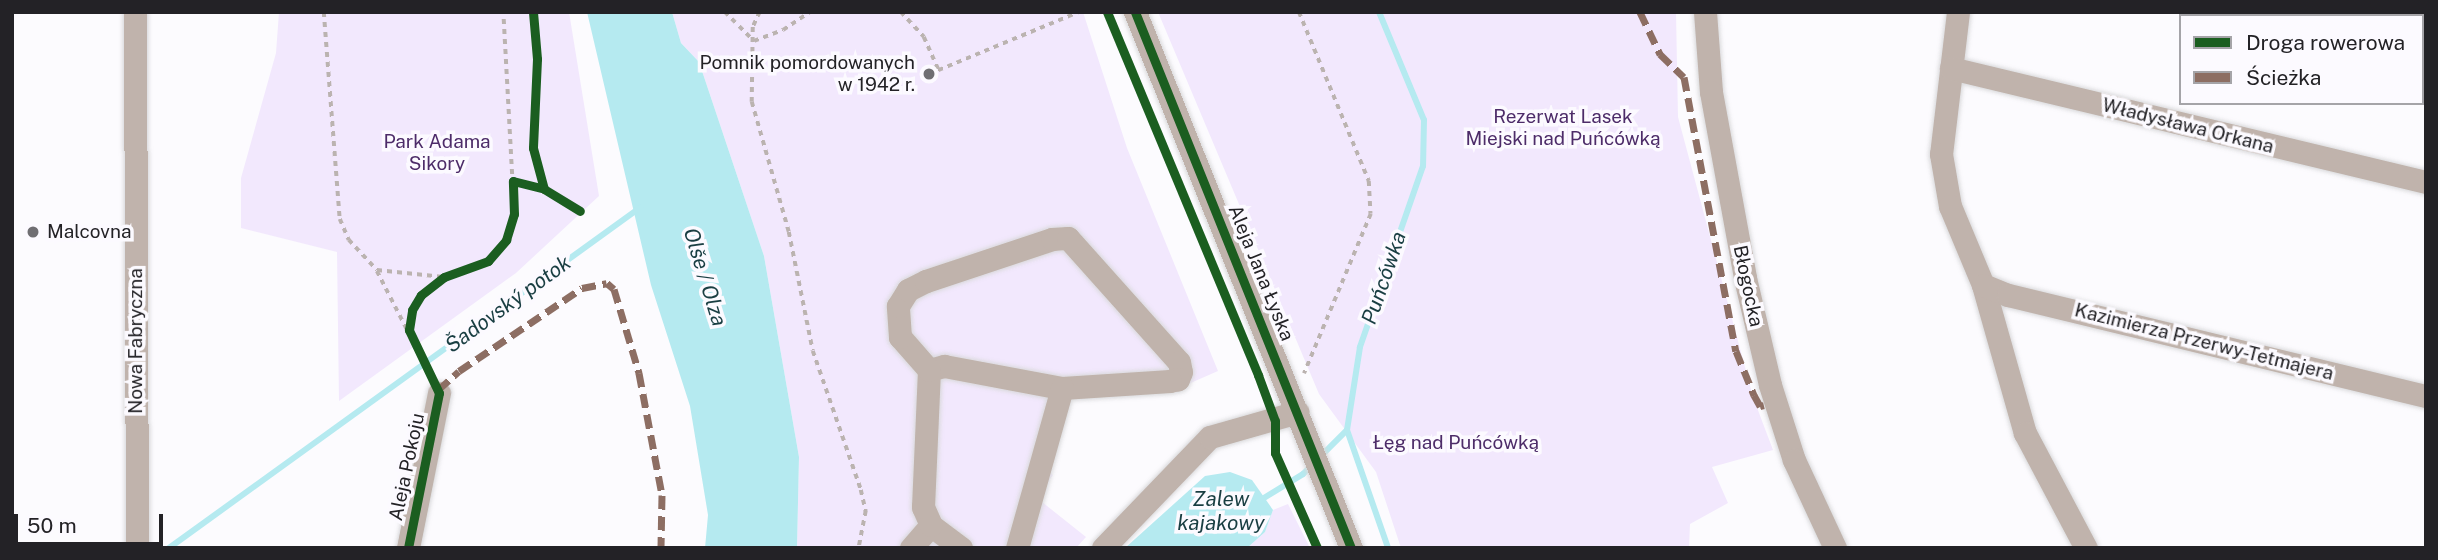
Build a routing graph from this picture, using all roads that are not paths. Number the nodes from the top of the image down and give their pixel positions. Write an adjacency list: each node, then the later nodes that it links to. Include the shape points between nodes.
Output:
1 (135, 12): 14 (street, Nowa Fabryczna)
2 (1135, 12): 12 (street, Aleja Jana Łyska)
3 (1705, 12): 21 (street, Błogocka, via 1711,92 1770,385 1794,460)
4 (1958, 12): 5 (street)
5 (1951, 68): 6 (street, Władysława Orkana); 7 (street, via 1942,167 1957,227)
6 (2426, 182)
7 (1983, 285): 11 (street, Kazimierza Przerwy-Tetmajera, via 2008,295); 22 (street, via 2025,433)
8 (929, 370): 10 (street, via 944,366); 10 (street, via 906,346 896,324 908,290 1052,239 1068,238 1179,362 1181,372 1178,379 1170,381); 13 (street, via 923,507)
9 (438, 388): 15 (street, Aleja Pokoju)
10 (1062, 388): 18 (street)
11 (2426, 396)
12 (1298, 412): 19 (street, via 1210,437); 20 (street, Aleja Jana Łyska)
13 (931, 525): 16 (street); 17 (street)
14 (137, 546)
15 (408, 548)
16 (911, 548)
17 (961, 548)
18 (1017, 548)
19 (1103, 548)
20 (1351, 548)
21 (1835, 548)
22 (2086, 548)

